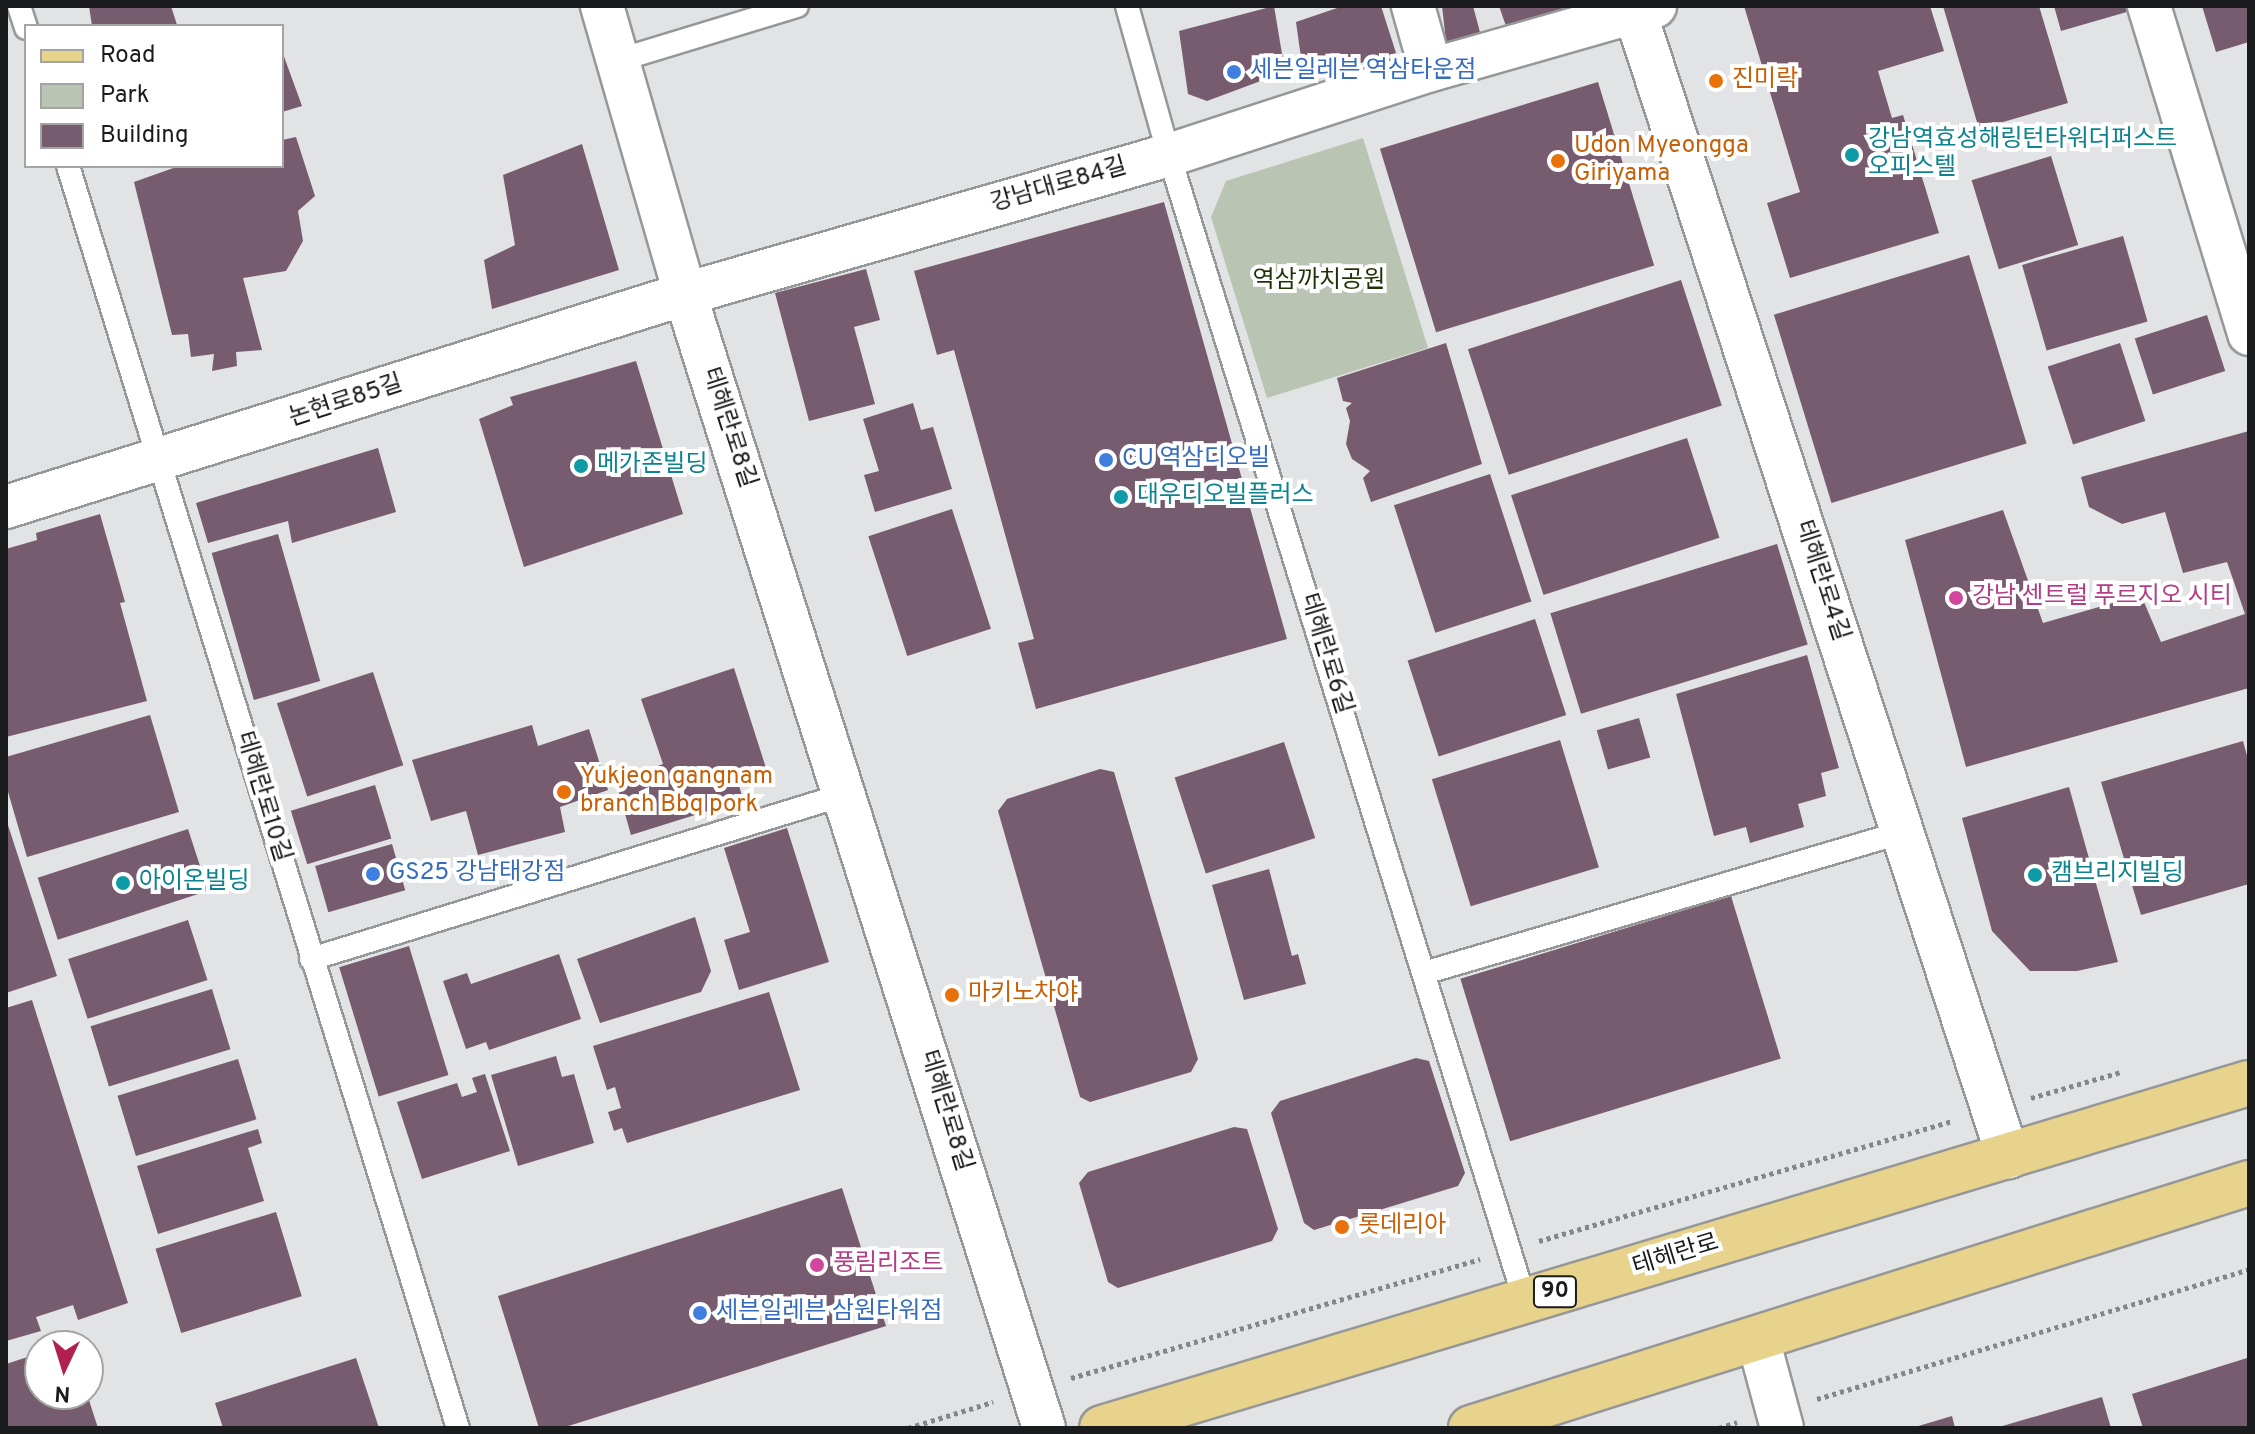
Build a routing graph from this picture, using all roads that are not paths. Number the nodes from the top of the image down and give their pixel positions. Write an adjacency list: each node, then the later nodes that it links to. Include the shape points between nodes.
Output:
1 (602, 6): 7 (street, 테헤란로8길)
2 (797, 6): 7 (lane)
3 (1127, 6): 9 (lane, 테헤란로6길)
4 (1413, 6): 8 (street)
5 (2149, 6): 12 (street)
6 (1641, 8): 8 (street, 강남대로84길); 16 (street, 테헤란로4길)
7 (619, 60): 11 (street, 테헤란로8길)
8 (1431, 70): 9 (street, 강남대로84길)
9 (1169, 155): 11 (street, 강남대로84길); 18 (lane, 테헤란로6길)
10 (69, 168): 13 (lane, 테헤란로10길)
11 (685, 294): 13 (street, 논현로85길); 15 (street, 테헤란로8길)
12 (2249, 334)
13 (158, 462): 14 (street, 논현로85길); 17 (lane, 테헤란로10길)
14 (6, 507)
15 (846, 794): 17 (lane); 24 (street, 테헤란로8길)
16 (1903, 832): 18 (lane); 20 (street, 테헤란로4길)
17 (311, 959): 26 (lane, 테헤란로10길)
18 (1424, 973): 22 (lane, 테헤란로6길)
19 (2249, 1083): 20 (main road, 테헤란로 / 90)
20 (2008, 1157): 22 (main road, 테헤란로 / 90)
21 (2249, 1183): 23 (main road)
22 (1525, 1301): 27 (main road, 테헤란로 / 90)
23 (1758, 1339): 25 (street); 28 (main road)
24 (1038, 1409)
25 (1763, 1424)
26 (458, 1428)
27 (1102, 1428)
28 (1471, 1428)

